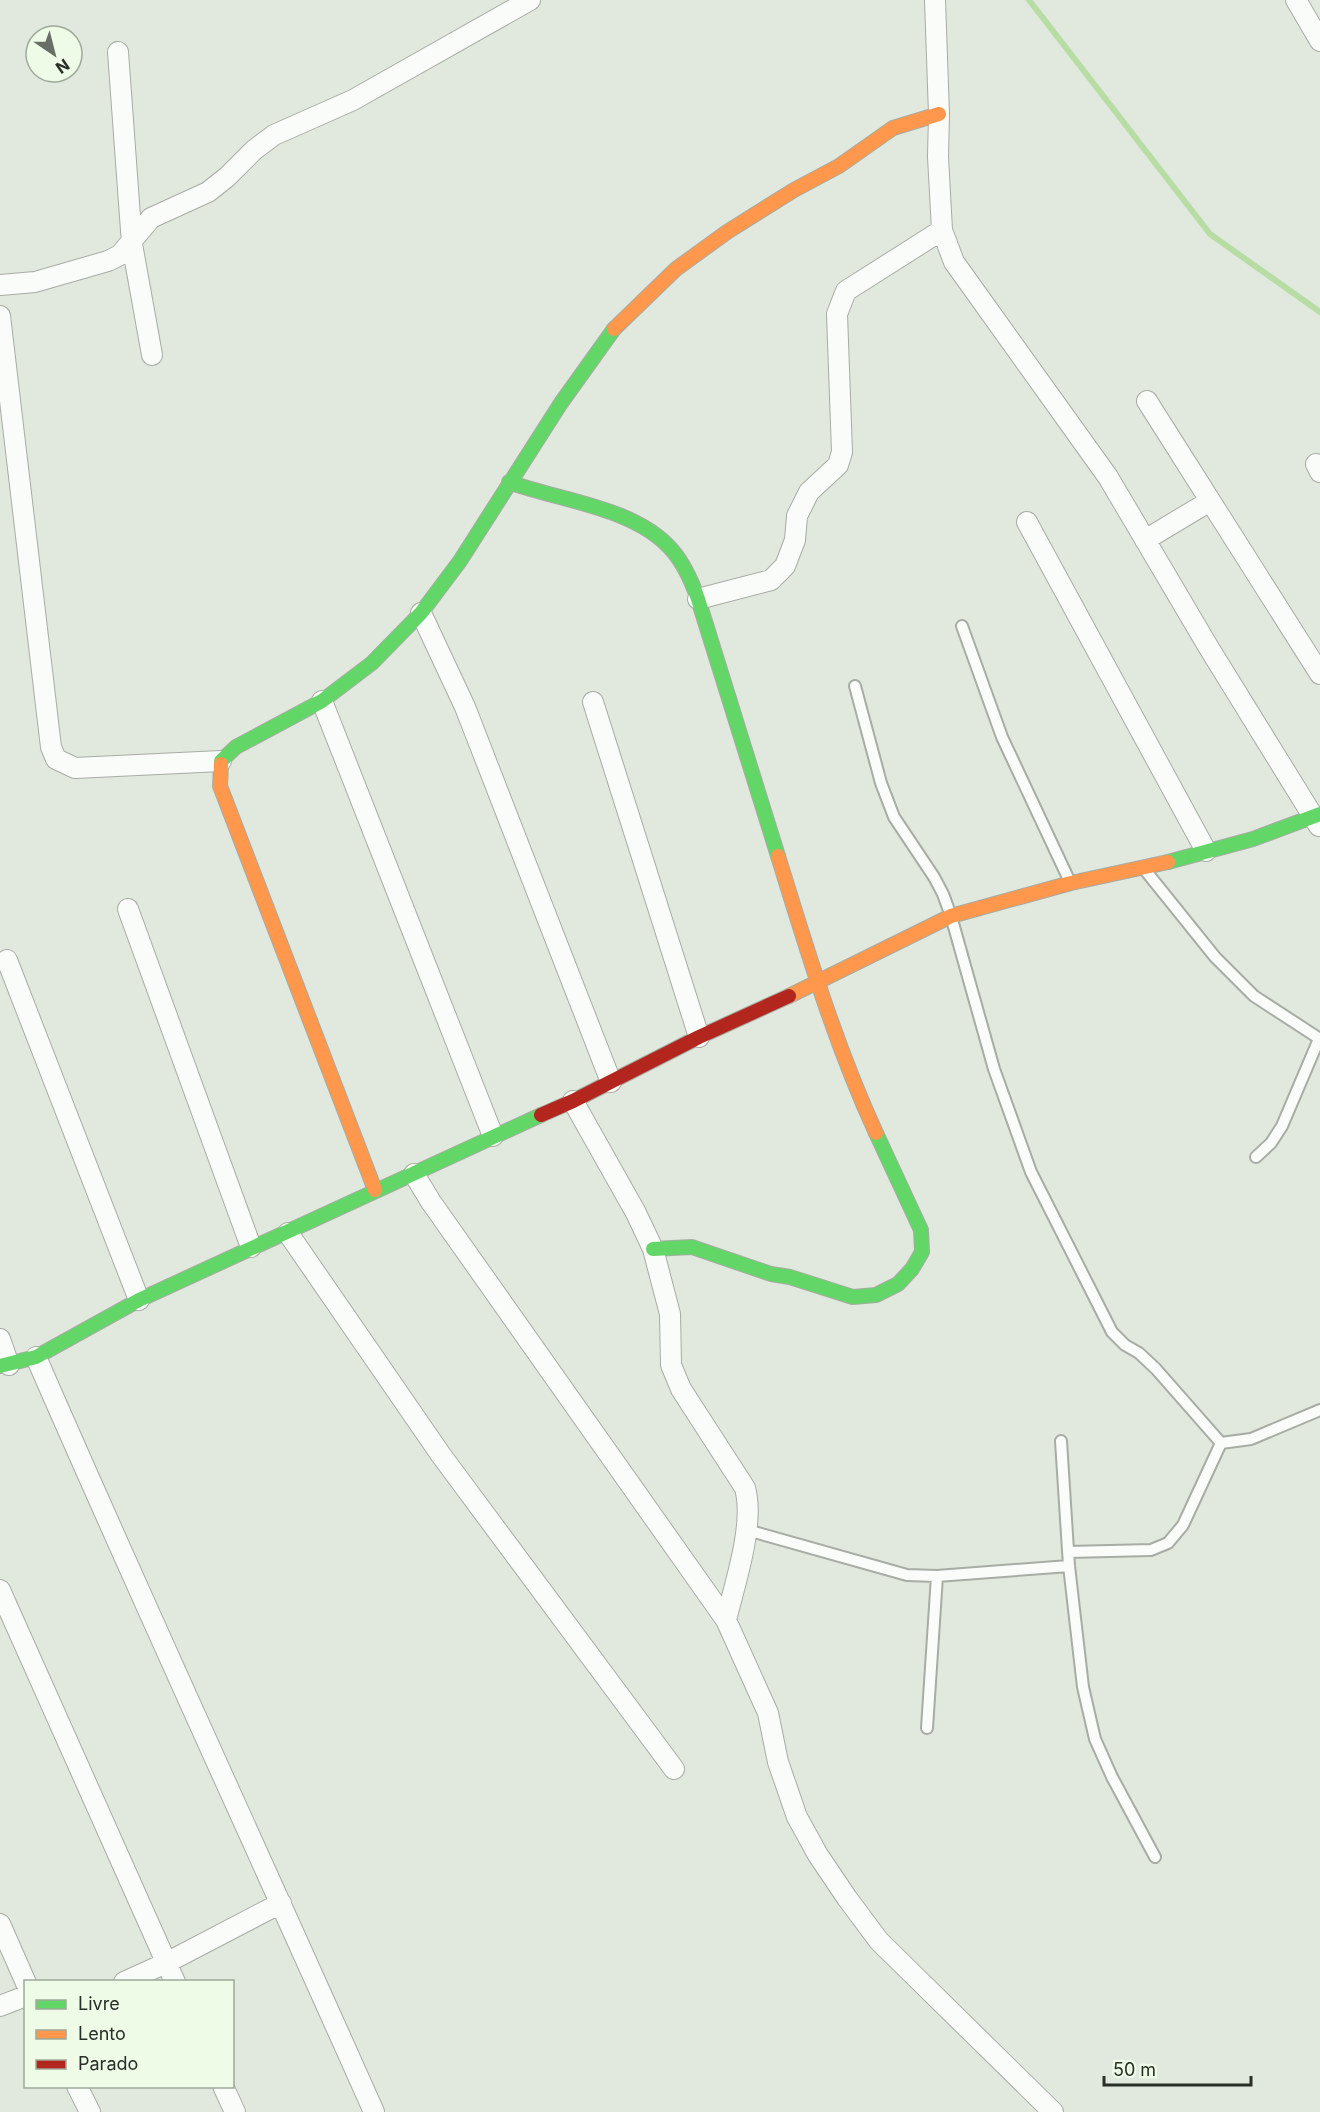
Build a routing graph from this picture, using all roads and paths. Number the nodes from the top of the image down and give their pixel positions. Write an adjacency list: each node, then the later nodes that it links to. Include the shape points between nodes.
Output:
1 (530, 0): 8 (street, via 353,100 274,135 208,192 151,218)
2 (935, 0): 6 (street)
3 (1296, 0): 4 (street)
4 (1320, 41)
5 (118, 52): 8 (street)
6 (939, 114): 7 (street); 13 (street, via 893,128 839,166 727,232 676,269 618,324)
7 (942, 230): 16 (street, via 954,262 1108,477); 17 (street, via 846,291 841,301 837,314 842,452 838,465 809,492 797,516 795,540 785,566 771,580)
8 (132, 244): 9 (street, via 108,261 35,282); 11 (street)
9 (0, 285)
10 (0, 316): 24 (street, via 51,747 56,759 75,768)
11 (152, 355)
12 (1147, 401): 14 (street)
13 (509, 482): 17 (street, via 638,523 665,543 687,572); 18 (street, via 460,561)
14 (1210, 501): 16 (street); 20 (street)
15 (1027, 522): 26 (street)
16 (1145, 540): 25 (street)
17 (698, 599): 32 (street)
18 (421, 613): 22 (street, via 372,663); 35 (street, via 465,707)
19 (962, 626): 28 (lane, via 1002,737)
20 (1320, 674)
21 (855, 686): 30 (lane, via 894,818 934,877)
22 (322, 701): 24 (street, via 236,747); 37 (street)
23 (593, 702): 33 (street)
24 (221, 761): 40 (street, via 220,786)
25 (1318, 820): 26 (street)
26 (1206, 851): 27 (street)
27 (1144, 868): 28 (street); 34 (lane, via 1215,957 1254,996)
28 (1071, 883): 30 (street)
29 (128, 909): 42 (street)
30 (951, 916): 32 (street); 50 (lane, via 997,1080 1031,1172 1076,1264 1112,1332 1156,1369)
31 (7, 960): 44 (street)
32 (817, 983): 33 (street); 43 (street, via 855,1088 921,1230 922,1252 912,1269 898,1284 876,1295 853,1297 692,1247)
33 (699, 1037): 35 (street)
34 (1319, 1039): 38 (lane, via 1282,1126)
35 (611, 1082): 36 (street)
36 (573, 1101): 37 (street); 43 (street)
37 (493, 1136): 39 (street)
38 (1256, 1157)
39 (414, 1174): 40 (street); 56 (street)
40 (375, 1190): 41 (street)
41 (288, 1233): 42 (street); 58 (street, via 441,1455)
42 (251, 1247): 44 (street)
43 (652, 1249): 51 (street, via 670,1314 671,1365 681,1389 745,1488)
44 (139, 1300): 46 (street)
45 (0, 1339): 47 (street)
46 (36, 1357): 47 (street); 60 (street)
47 (4, 1366)
48 (1320, 1410): 50 (lane, via 1251,1439)
49 (1061, 1441): 52 (lane)
50 (1221, 1443): 52 (lane, via 1183,1526 1168,1543 1151,1550)
51 (747, 1530): 54 (lane, via 907,1575); 56 (street)
52 (1068, 1552): 53 (lane)
53 (1069, 1566): 54 (lane); 59 (lane, via 1083,1688 1095,1738)
54 (938, 1576): 57 (lane)
55 (0, 1590): 62 (street)
56 (726, 1620): 73 (street, via 768,1713 778,1762 797,1817 818,1855 879,1941)
57 (927, 1728)
58 (674, 1769)
59 (1155, 1857)
60 (281, 1903): 62 (street); 72 (street)
61 (0, 1924): 63 (street)
62 (166, 1963): 64 (street); 65 (street)
63 (25, 1980)
64 (128, 1980)
65 (174, 1980)
66 (24, 1997): 67 (street)
67 (0, 2006)
68 (78, 2088): 70 (street)
69 (224, 2088): 71 (street)
70 (90, 2112)
71 (235, 2112)
72 (374, 2112)
73 (1053, 2112)

